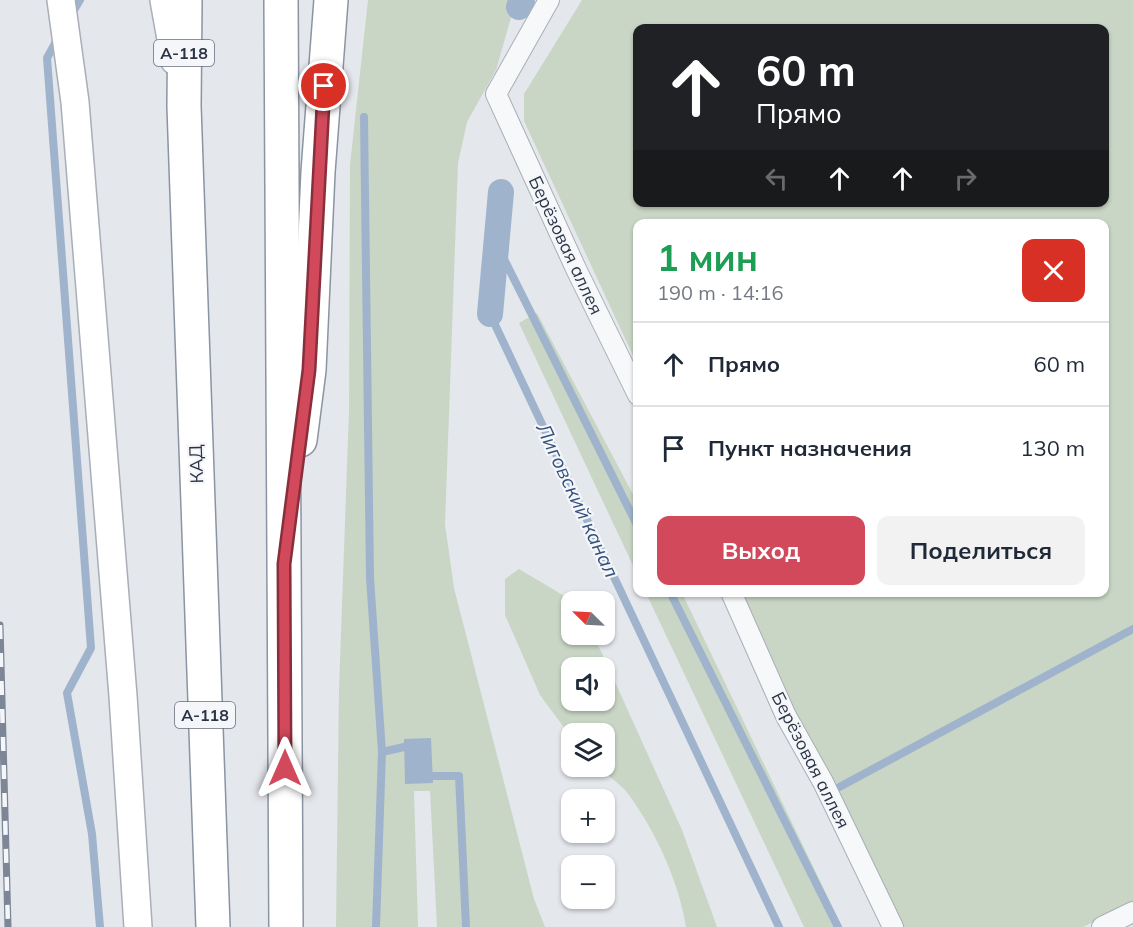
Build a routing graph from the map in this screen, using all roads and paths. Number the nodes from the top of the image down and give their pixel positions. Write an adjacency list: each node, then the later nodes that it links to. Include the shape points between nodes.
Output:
1 (60, 0): 12 (main road, via 75,102)
2 (164, 0): 7 (main road)
3 (185, 0): 7 (highway, КАД / А-118)
4 (281, 0): 9 (highway)
5 (331, 0): 9 (highway, via 309,370)
6 (549, 0): 8 (street, Берёзовая аллея, via 496,94 584,267)
7 (184, 106): 13 (highway, КАД / А-118)
8 (633, 383)
9 (284, 564): 14 (highway)
10 (733, 597): 15 (street, Берёзовая аллея, via 786,716 823,782)
11 (1133, 912): 16 (street)
12 (138, 927)
13 (213, 927)
14 (286, 927)
15 (893, 927)
16 (1102, 927)

